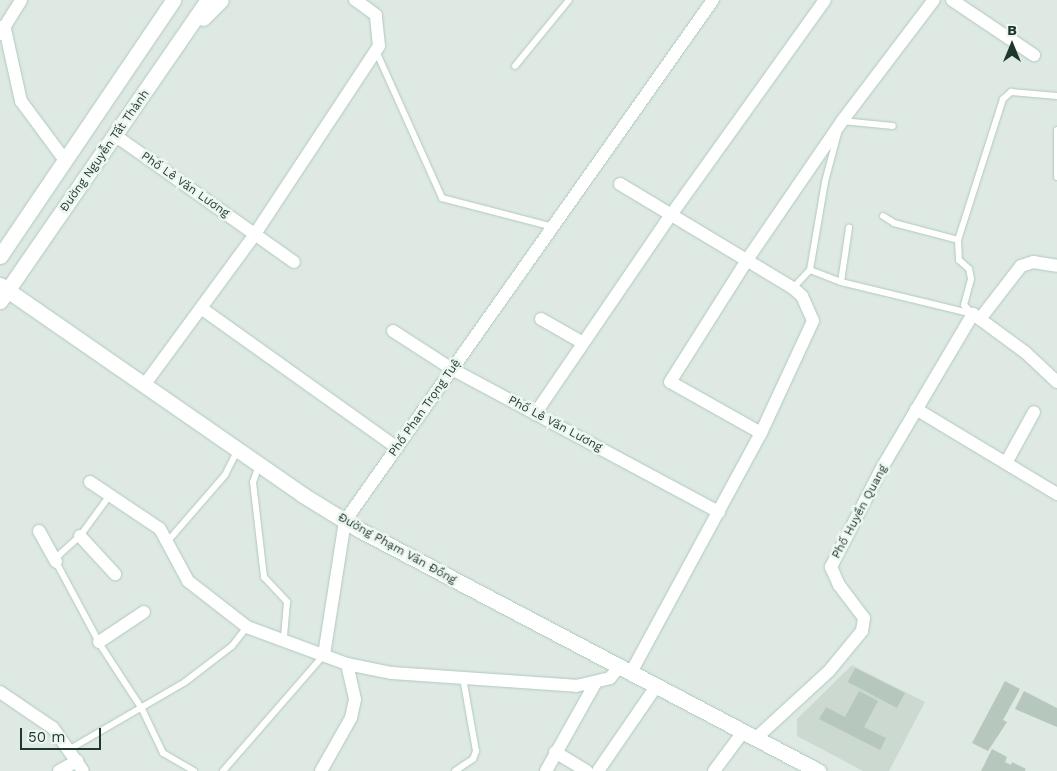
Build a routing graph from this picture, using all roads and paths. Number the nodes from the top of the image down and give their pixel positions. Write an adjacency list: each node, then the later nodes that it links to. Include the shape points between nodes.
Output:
1 (21, 0): 13 (street)
2 (167, 0): 12 (street)
3 (173, 0): 12 (street)
4 (208, 0): 14 (street, Đường Nguyễn Tất Thành)
5 (221, 0): 14 (street)
6 (355, 0): 15 (street, via 376,15 380,30)
7 (569, 0): 17 (lane)
8 (713, 0): 28 (street, Phố Phan Trọng Tuệ)
9 (825, 0): 26 (street)
10 (934, 0): 19 (street)
11 (952, 0): 16 (street)
12 (158, 21): 23 (street)
13 (2, 30): 23 (street, via 21,101)
14 (182, 38): 22 (street, Đường Nguyễn Tất Thành)
15 (376, 50): 28 (lane, via 442,198); 30 (street)
16 (1034, 55)
17 (515, 66)
18 (1057, 96): 31 (lane, via 1011,92 1003,100)
19 (842, 121): 20 (lane); 33 (street); 36 (lane, via 825,182)
20 (893, 126)
21 (1057, 130): 24 (lane)
22 (116, 136): 30 (street, Phố Lê Văn Lương); 39 (street, Đường Nguyễn Tất Thành)
23 (64, 160): 32 (street)
24 (1057, 177)
25 (620, 184): 26 (street)
26 (671, 214): 33 (street); 44 (street)
27 (883, 216): 31 (lane, via 894,224)
28 (553, 227): 45 (street, Phố Phan Trọng Tuệ)
29 (849, 228): 37 (lane)
30 (255, 234): 34 (street, Phố Lê Văn Lương); 40 (street)
31 (958, 240): 41 (lane, via 959,260 969,269 971,279 964,305)
32 (0, 256)
33 (747, 260): 38 (street); 51 (street, via 670,382)
34 (294, 262)
35 (1057, 266): 41 (street, Phố Huyền Quang, via 1033,262 1021,266)
36 (810, 270): 37 (lane); 38 (lane)
37 (841, 282): 41 (lane)
38 (793, 288): 51 (street, via 802,296 813,321)
39 (3, 292): 47 (street, Đường Phạm Văn Đồng)
40 (201, 308): 47 (street); 52 (street)
41 (977, 317): 46 (street, via 1025,352); 48 (street, Phố Huyền Quang)
42 (542, 319): 44 (street)
43 (393, 331): 45 (street, Phố Lê Văn Lương)
44 (584, 343): 50 (street)
45 (452, 369): 50 (street, Phố Lê Văn Lương); 52 (street, Phố Phan Trọng Tuệ)
46 (1057, 382)
47 (145, 384): 53 (street, Đường Phạm Văn Đồng)
48 (916, 409): 54 (street); 78 (street, Phố Huyền Quang, via 831,567 839,585 864,618 862,631 829,671)
49 (1034, 412): 54 (street)
50 (535, 414): 59 (street, Phố Lê Văn Lương)
51 (761, 433): 59 (street)
52 (397, 448): 60 (street, Phố Phan Trọng Tuệ)
53 (238, 449): 55 (street, Đường Phạm Văn Đồng); 63 (lane, via 225,475)
54 (1006, 463): 57 (street)
55 (260, 464): 60 (street, Đường Phạm Văn Đồng); 68 (lane, via 253,482 264,577 287,602)
56 (90, 482): 58 (street)
57 (1057, 494)
58 (110, 495): 62 (lane); 63 (street, via 160,529)
59 (719, 512): 72 (street)
60 (345, 521): 70 (street); 72 (street, Đường Phạm Văn Đồng)
61 (39, 530): 64 (street)
62 (80, 536): 64 (lane, via 59,555); 65 (street)
63 (166, 542): 67 (street, via 188,581)
64 (56, 562): 69 (lane)
65 (115, 574)
66 (144, 612): 69 (street)
67 (247, 627): 68 (street); 77 (lane, via 232,646)
68 (284, 640): 70 (street)
69 (99, 642): 77 (lane)
70 (324, 655): 71 (street); 84 (lane)
71 (348, 664): 73 (street, via 392,673); 85 (street, via 355,699 351,718)
72 (624, 671): 74 (street); 75 (street, Đường Phạm Văn Đồng)
73 (463, 678): 74 (street, via 576,686); 86 (lane, via 476,751 473,759)
74 (596, 682): 80 (street)
75 (656, 688): 78 (street, Đường Phạm Văn Đồng); 89 (street)
76 (0, 692): 79 (street, via 53,728)
77 (142, 709): 79 (lane); 83 (lane, via 163,753)
78 (749, 736): 90 (street); 91 (street, Đường Phạm Văn Đồng)
79 (70, 749): 81 (street)
80 (555, 752): 87 (street); 88 (street)
81 (80, 766): 82 (street)
82 (59, 771)
83 (194, 771)
84 (222, 771)
85 (321, 771)
86 (455, 771)
87 (546, 771)
88 (587, 771)
89 (598, 771)
90 (714, 771)
91 (818, 771)

